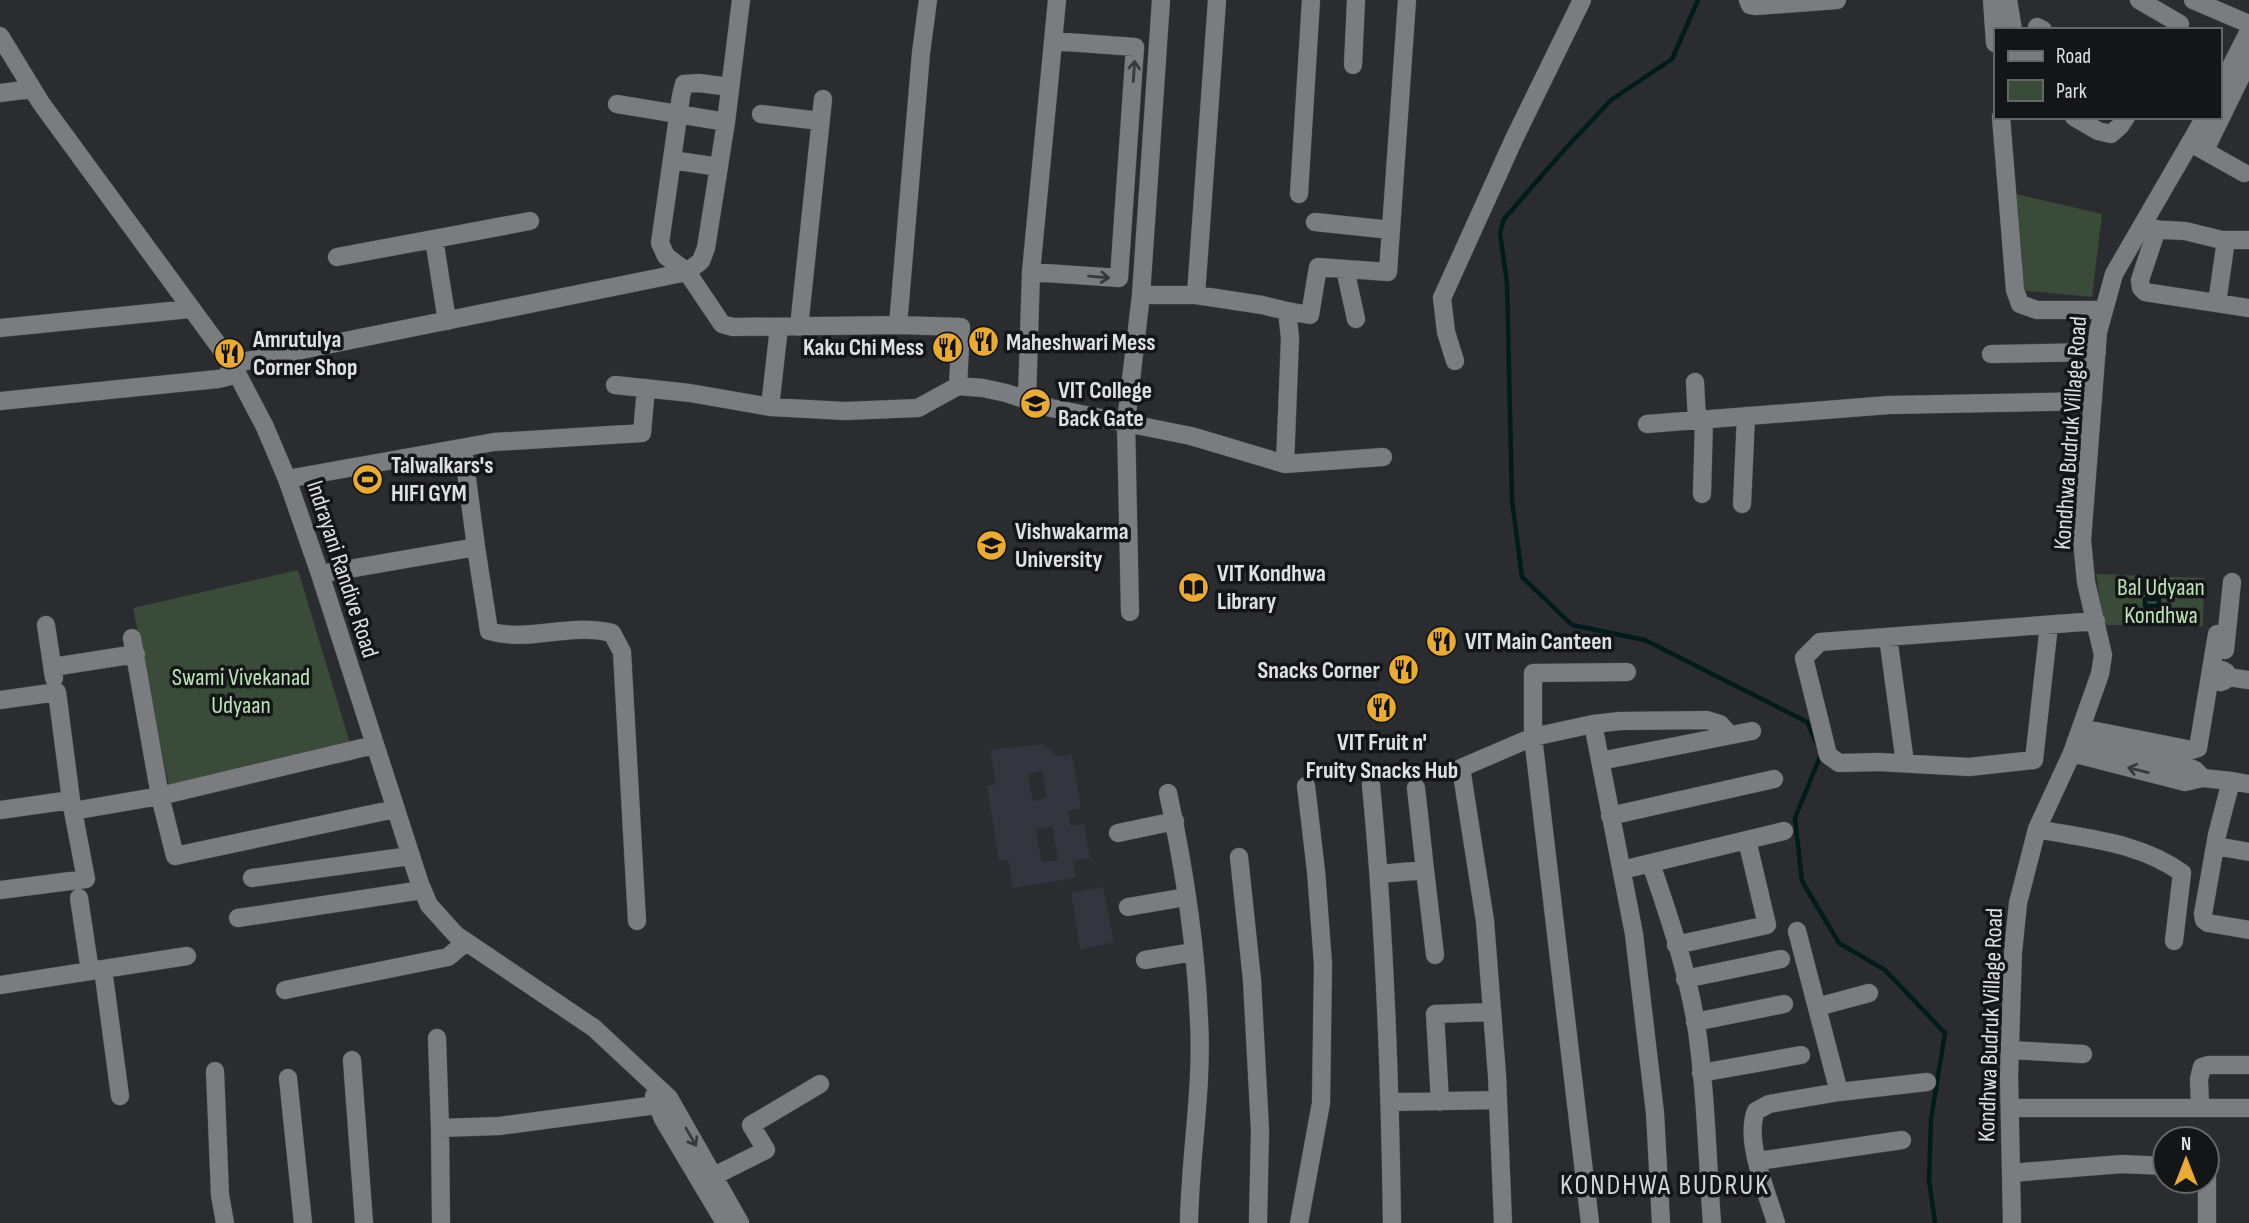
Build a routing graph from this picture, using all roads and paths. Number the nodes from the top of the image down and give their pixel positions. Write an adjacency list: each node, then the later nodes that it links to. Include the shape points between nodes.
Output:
1 (741, 0): 26 (street)
2 (928, 0): 66 (street)
3 (1057, 0): 22 (street)
4 (1161, 0): 57 (street)
5 (1217, 0): 58 (street)
6 (1311, 0): 45 (street)
7 (1356, 0): 24 (street)
8 (1406, 0): 49 (street)
9 (1582, 0): 72 (street, via 1442,298)
10 (1748, 0): 11 (street, via 1756,6)
11 (1837, 0)
12 (1992, 0): 19 (street)
13 (2008, 0): 18 (street)
14 (2139, 0): 17 (street)
15 (2193, 1): 16 (street); 17 (street)
16 (2249, 24)
17 (2178, 27)
18 (2013, 28)
19 (1994, 29)
20 (2249, 31): 25 (street)
21 (0, 36): 27 (street, Indrayani Randive Road)
22 (1053, 41): 56 (street); 56 (street, one-way to 22, via 1119,278 1135,47)
23 (2249, 60): 31 (street)
24 (1353, 65)
25 (2221, 86)
26 (730, 87): 32 (street, via 684,84); 40 (street)
27 (31, 89): 28 (street); 61 (street, Indrayani Randive Road)
28 (0, 93)
29 (823, 99): 39 (street)
30 (617, 104): 32 (street)
31 (2221, 106)
32 (678, 113): 40 (street); 42 (street)
33 (761, 114): 39 (street)
34 (2001, 119): 62 (street, via 2015,290 2020,304 2037,310)
35 (2077, 119): 36 (street, via 2111,134)
36 (2125, 119)
37 (2204, 119): 41 (street, Kondhwa Budruk Village Road)
38 (2213, 119): 41 (street)
39 (820, 121): 68 (street)
40 (726, 122): 43 (street)
41 (2197, 146): 44 (street); 48 (street, Kondhwa Budruk Village Road)
42 (672, 160): 43 (street); 55 (street, via 660,243 666,257)
43 (719, 167): 55 (street, via 706,248 701,261)
44 (2244, 173)
45 (1300, 194)
46 (530, 221): 50 (street)
47 (1315, 222): 49 (street)
48 (2148, 229): 51 (street); 59 (street, via 2141,288 2153,294); 62 (street, Kondhwa Budruk Village Road, via 2114,274)
49 (1391, 230): 54 (street, via 1388,272)
50 (434, 239): 53 (street); 65 (street)
51 (2227, 240): 52 (street); 59 (street)
52 (2249, 240)
53 (337, 257)
54 (1345, 269): 63 (street, via 1318,267 1310,315); 64 (street)
55 (687, 272): 65 (street); 67 (street, via 722,324)
56 (1031, 272): 78 (street)
57 (1141, 295): 58 (street); 84 (street)
58 (1196, 295): 63 (street)
59 (2217, 303): 60 (street)
60 (2249, 308)
61 (190, 309): 69 (street); 73 (street, Indrayani Randive Road)
62 (2103, 310): 70 (street, Kondhwa Budruk Village Road)
63 (1287, 311): 88 (street)
64 (1356, 319)
65 (447, 321): 73 (street)
66 (898, 325): 68 (street); 76 (street, via 961,327)
67 (779, 327): 68 (street); 81 (street)
68 (799, 327)
69 (0, 328)
70 (2097, 352): 71 (street); 80 (street, Kondhwa Budruk Village Road)
71 (1991, 355)
72 (1455, 361)
73 (232, 364): 79 (street, via 227,377 218,379); 89 (street, Indrayani Randive Road)
74 (1695, 382): 83 (street)
75 (615, 384): 77 (street)
76 (958, 386): 78 (street); 81 (street, via 918,408)
77 (646, 388): 81 (street); 86 (street, via 642,433)
78 (1027, 400): 84 (street)
79 (0, 401)
80 (2093, 401): 82 (street, via 1889,405); 96 (street, Kondhwa Budruk Village Road, via 2082,540)
81 (770, 408)
82 (1746, 416): 83 (street); 91 (street)
83 (1701, 419): 85 (street); 90 (street)
84 (1126, 422): 88 (street); 95 (street)
85 (1647, 424)
86 (463, 448): 89 (street); 92 (street)
87 (1383, 457): 88 (street)
88 (1285, 464)
89 (287, 480): 93 (street, Indrayani Randive Road)
90 (1702, 494)
91 (1741, 504)
92 (476, 547): 93 (street); 147 (street, via 489,631 506,636 595,628 612,633 622,652)
93 (320, 574): 112 (street, Indrayani Randive Road)
94 (2232, 582): 103 (street)
95 (1130, 612)
96 (2096, 621): 98 (street); 111 (street, Kondhwa Budruk Village Road, via 2103,655 2100,674)
97 (46, 625): 101 (street)
98 (2049, 625): 100 (street); 114 (street, via 2035,760 1969,766)
99 (2217, 634): 103 (street)
100 (1888, 637): 114 (street); 114 (street, via 1820,642 1804,658 1828,755 1839,763)
101 (53, 667): 105 (street); 122 (street, via 134,646)
102 (1627, 672): 110 (street, via 1533,673)
103 (2220, 675): 104 (street); 111 (street, via 2197,748); 115 (street)
104 (2249, 680)
105 (57, 692): 106 (street); 123 (street)
106 (0, 700)
107 (1593, 724): 109 (street, via 1707,720 1720,724); 110 (street); 113 (street)
108 (1752, 731): 109 (street)
109 (1730, 735): 113 (street)
110 (1533, 737): 165 (street, via 1461,768 1485,921); 205 (street)
111 (2076, 740): 115 (street, via 2185,782); 128 (street, Kondhwa Budruk Village Road)
112 (374, 745): 122 (street); 124 (street, Indrayani Randive Road)
113 (1600, 761): 126 (street)
114 (1905, 764)
115 (2203, 778): 117 (street)
116 (1774, 779): 126 (street)
117 (2240, 783): 132 (street)
118 (1371, 785): 139 (street)
119 (1307, 786): 202 (street, via 1323,964 1321,1103)
120 (1416, 788): 137 (street)
121 (1168, 793): 127 (street)
122 (160, 796): 123 (street); 124 (street, via 176,856)
123 (72, 806): 125 (street); 141 (street, via 86,880)
124 (395, 809): 134 (street, Indrayani Randive Road)
125 (0, 810)
126 (1610, 816): 138 (street)
127 (1175, 821): 130 (street); 143 (street)
128 (2037, 829): 151 (street, via 2134,848 2182,873); 168 (street, Kondhwa Budruk Village Road, via 2018,903)
129 (1784, 831): 131 (street)
130 (1118, 833)
131 (1747, 840): 136 (street); 152 (street, via 1767,925)
132 (2216, 846): 133 (street); 148 (street, via 2204,920)
133 (2249, 852)
134 (410, 856): 140 (street); 142 (street, Indrayani Randive Road)
135 (1239, 857): 201 (street, via 1252,980 1259,1116)
136 (1651, 864): 138 (street); 152 (street)
137 (1425, 870): 139 (street); 154 (street)
138 (1622, 870): 206 (street, via 1655,1113)
139 (1379, 874): 182 (street)
140 (252, 878)
141 (0, 890)
142 (422, 890): 146 (street); 150 (street, Indrayani Randive Road, via 442,922)
143 (1186, 897): 145 (street); 153 (street)
144 (79, 898): 158 (street)
145 (1128, 907)
146 (238, 918)
147 (637, 921)
148 (2249, 930)
149 (1797, 931): 164 (street)
150 (466, 942): 161 (street, via 448,957); 181 (street, Indrayani Randive Road, via 594,1028 652,1083)
151 (2174, 942)
152 (1676, 944): 159 (street)
153 (1193, 952): 157 (street); 200 (street, via 1200,1022)
154 (1435, 955)
155 (187, 956): 158 (street)
156 (1782, 959): 159 (street)
157 (1145, 960)
158 (96, 970): 160 (street); 179 (street)
159 (1685, 979): 166 (street)
160 (0, 985)
161 (285, 990)
162 (1869, 993): 164 (street)
163 (1784, 1004): 166 (street)
164 (1817, 1007): 178 (street)
165 (1492, 1012): 180 (street); 183 (street, via 1436,1014)
166 (1695, 1022): 174 (street)
167 (437, 1038): 187 (street)
168 (2010, 1050): 169 (street); 185 (street, Kondhwa Budruk Village Road)
169 (2083, 1054)
170 (1801, 1055): 174 (street)
171 (352, 1060): 196 (street)
172 (2249, 1065): 184 (street, via 2202,1067)
173 (215, 1071): 194 (street)
174 (1701, 1073): 207 (street)
175 (288, 1078): 195 (street)
176 (1927, 1082): 178 (street)
177 (820, 1084): 192 (street, via 751,1125 766,1150)
178 (1839, 1092): 189 (street, via 1769,1104 1756,1111 1751,1123)
179 (120, 1096)
180 (1498, 1100): 183 (street); 204 (street)
181 (662, 1102): 187 (street, via 499,1126); 192 (street, Indrayani Randive Road, one-way to 192); 198 (street, Indrayani Randive Road, via 685,1158)
182 (1390, 1102): 183 (street); 203 (street)
183 (1440, 1102)
184 (2200, 1106): 185 (street); 186 (street)
185 (2010, 1108): 191 (street, Kondhwa Budruk Village Road)
186 (2249, 1108)
187 (440, 1128): 197 (street)
188 (1902, 1140): 189 (street)
189 (1758, 1161): 208 (street)
190 (2151, 1165): 191 (street)
191 (2011, 1173): 209 (street, Kondhwa Budruk Village Road)
192 (714, 1176): 199 (street, Indrayani Randive Road)
193 (2210, 1195): 210 (street)
194 (225, 1223)
195 (303, 1223)
196 (364, 1223)
197 (441, 1223)
198 (725, 1223)
199 (740, 1223)
200 (1189, 1223)
201 (1258, 1223)
202 (1299, 1223)
203 (1392, 1223)
204 (1503, 1223)
205 (1590, 1223)
206 (1661, 1223)
207 (1712, 1223)
208 (1776, 1223)
209 (2012, 1223)
210 (2207, 1223)

